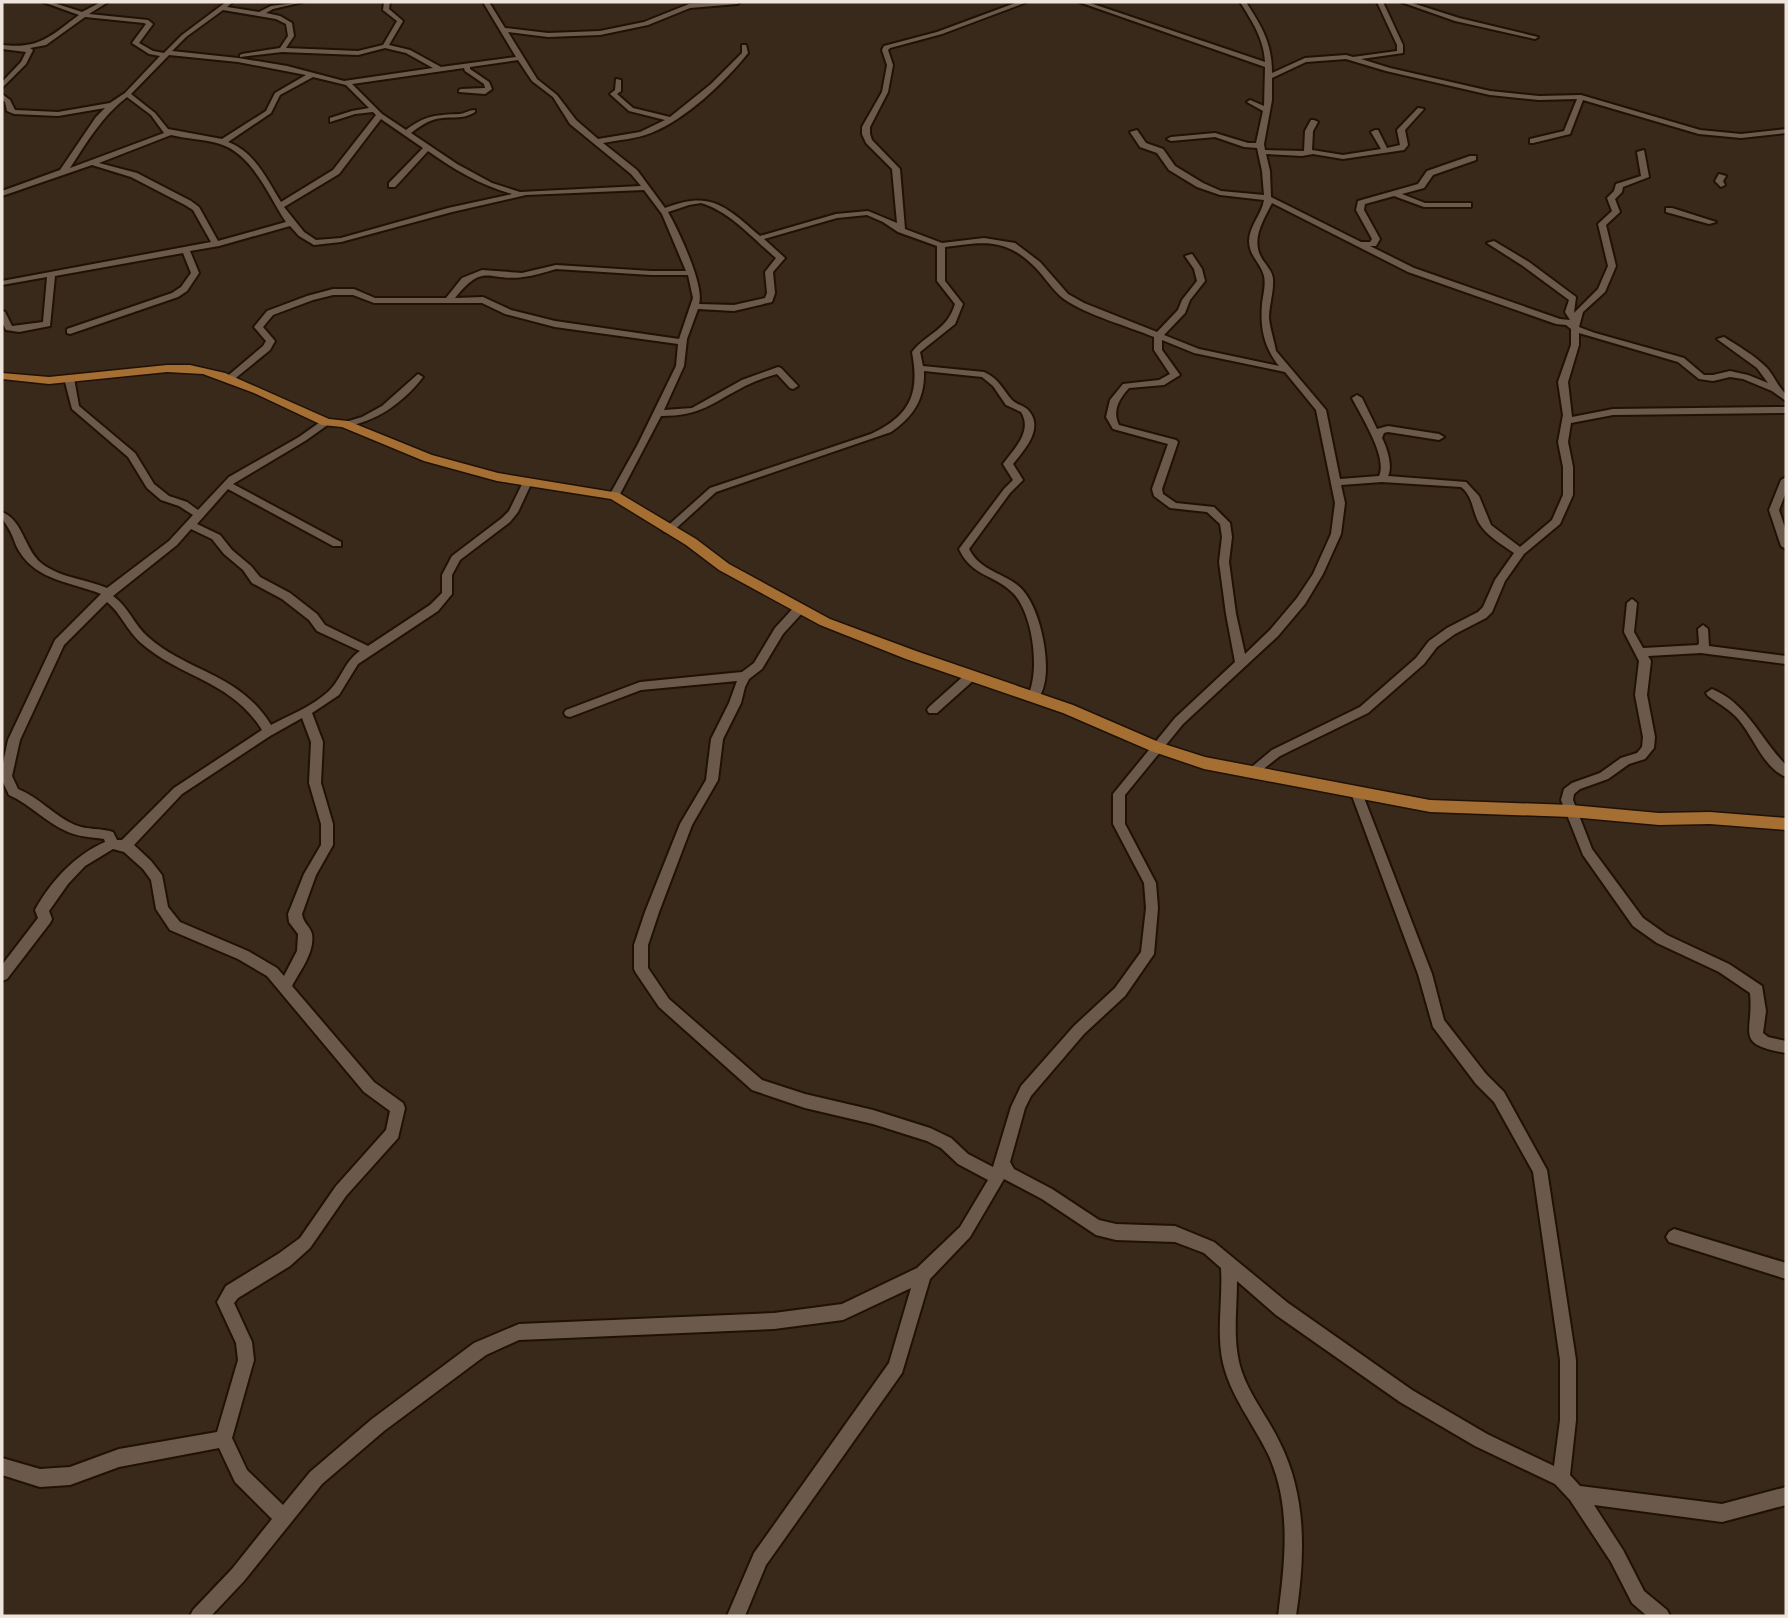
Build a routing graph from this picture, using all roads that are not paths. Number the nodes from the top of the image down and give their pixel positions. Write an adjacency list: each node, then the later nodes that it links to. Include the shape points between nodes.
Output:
1 (46, 2): 14 (street)
2 (105, 2): 14 (street)
3 (300, 2): 13 (street)
4 (387, 2): 17 (street, via 386,10 400,21)
5 (486, 2): 15 (street)
6 (737, 2): 15 (street, via 689,6 646,24 600,33 548,35)
7 (1024, 2): 76 (street, via 917,41 887,46 886,92 866,134 896,169)
8 (1082, 2): 28 (street)
9 (1243, 2): 28 (street, via 1266,42)
10 (1380, 2): 24 (street, via 1401,53)
11 (1404, 2): 16 (street)
12 (225, 4): 13 (street); 22 (street)
13 (258, 14): 21 (street, via 287,20 292,36)
14 (83, 15): 20 (street, via 44,44); 22 (street, via 146,21 150,23 135,43 151,53)
15 (503, 30): 23 (street)
16 (1535, 37)
17 (385, 46): 21 (street, via 358,53); 27 (street, via 408,51)
18 (744, 46): 43 (street, via 745,53 736,66)
19 (2, 47): 20 (street)
20 (25, 47): 32 (street, via 30,50 24,62)
21 (282, 50): 25 (street)
22 (167, 54): 25 (street); 34 (street)
23 (520, 58): 26 (street); 52 (street, via 573,122)
24 (1352, 58): 28 (street, via 1305,60); 36 (street, via 1490,93)
25 (228, 59): 29 (street)
26 (467, 66): 27 (street); 33 (street, via 489,89)
27 (439, 69): 31 (street)
28 (1269, 71): 40 (street)
29 (310, 76): 31 (street); 54 (street, via 277,93 269,112)
30 (618, 80): 43 (street, via 618,91 613,94 625,106)
31 (343, 83): 42 (street)
32 (2, 86)
33 (461, 91)
34 (127, 94): 38 (street); 50 (street)
35 (2, 96): 38 (street, via 8,101 9,114 58,114)
36 (1581, 97): 46 (street, via 1699,132 1741,136); 53 (street, via 1567,132)
37 (1250, 102): 40 (street)
38 (112, 105): 63 (street)
39 (1420, 109): 56 (street, via 1401,130 1404,147)
40 (1267, 110): 58 (street)
41 (473, 111): 49 (street, via 424,120)
42 (377, 112): 44 (street, via 354,112); 49 (street); 71 (street, via 336,172)
43 (670, 119): 52 (street, via 647,132)
44 (333, 120)
45 (1314, 122): 59 (street)
46 (1786, 131)
47 (1134, 132): 69 (street, via 1143,145 1160,151 1172,168 1200,185 1220,193)
48 (1375, 132): 56 (street)
49 (407, 133): 55 (street)
50 (171, 134): 54 (street); 62 (street)
51 (1171, 139): 58 (street, via 1215,135)
52 (599, 141): 65 (street)
53 (1533, 141)
54 (223, 142): 71 (street, via 242,152)
55 (427, 148): 64 (street); 66 (street, via 489,186)
56 (1385, 150): 59 (street, via 1343,157)
57 (1641, 152): 90 (street, via 1645,177 1619,186 1611,198 1616,212 1602,224 1612,269 1602,290 1578,312)
58 (1263, 153): 59 (street); 61 (street); 69 (street)
59 (1308, 155)
60 (1473, 159): 68 (street, via 1430,173 1421,186)
61 (1289, 161)
62 (95, 163): 63 (street); 79 (street, via 134,175 188,202)
63 (63, 172): 67 (street)
64 (392, 185)
65 (646, 188): 66 (street); 73 (street)
66 (526, 193): 75 (street, via 322,242 309,241)
67 (2, 194)
68 (1396, 194): 70 (street, via 1424,205); 80 (street, via 1361,203 1360,210 1376,239 1373,244)
69 (1268, 198): 80 (street); 96 (street, via 1254,232 1255,254 1268,274 1265,318 1272,351)
70 (1468, 205)
71 (279, 208): 75 (street)
72 (1669, 210): 74 (street)
73 (664, 211): 77 (street, via 705,202); 84 (street)
74 (1712, 222)
75 (291, 223): 79 (street)
76 (901, 230): 77 (street, via 877,215 860,213); 81 (street)
77 (760, 238): 88 (street, via 764,247 781,258 769,272 769,300 734,308)
78 (1492, 243): 90 (street, via 1571,295)
79 (216, 244): 82 (street)
80 (1361, 244): 90 (street, via 1467,291)
81 (941, 245): 92 (street, via 984,240 1012,246 1073,301); 95 (street, via 941,281 958,304 957,310 944,331 916,352)
82 (186, 251): 85 (street); 91 (street, via 195,273 184,289)
83 (1189, 256): 92 (street, via 1201,281)
84 (692, 272): 87 (street, via 556,267 522,275 482,271 465,280); 88 (street, via 698,291)
85 (51, 275): 86 (street); 89 (street, via 47,324 9,328)
86 (2, 283)
87 (448, 301): 94 (street, via 484,300 508,312 555,324); 100 (street, via 374,300 354,292 310,298 262,320 258,327 271,341 260,357)
88 (695, 306): 94 (street)
89 (2, 314)
90 (1573, 324): 102 (street, via 1592,335 1681,360 1702,377 1733,374); 107 (street, via 1575,345 1563,382)
91 (70, 331)
92 (1158, 337): 96 (street, via 1197,351); 134 (street, via 1158,350 1175,374 1161,383 1126,386 1110,419 1116,427 1173,442 1157,489 1159,496 1174,506 1210,509 1225,523 1224,562)
93 (1721, 339): 102 (street, via 1760,367)
94 (683, 342): 106 (street, via 683,358)
95 (919, 368): 122 (street, via 917,401 893,429 713,490); 138 (street, via 992,379 1009,403 1024,410 1027,417 1027,440 1008,464 1018,480 964,549 968,559 1017,591 1026,603 1038,644 1039,684)
96 (1289, 370): 117 (street, via 1321,410)
97 (2, 376): 99 (main road)
98 (418, 377): 109 (street, via 384,409 357,423)
99 (68, 378): 100 (main road, via 192,368); 121 (street, via 75,407 132,455 150,486 183,504)
100 (229, 379): 108 (main road)
101 (793, 386): 106 (street, via 778,370 742,383 688,414)
102 (1775, 389): 104 (street)
103 (1357, 398): 112 (street)
104 (1786, 398)
105 (1786, 410): 107 (street, via 1625,410 1589,413)
106 (659, 413): 119 (street)
107 (1567, 421): 125 (street, via 1563,442 1569,480 1565,506 1550,529)
108 (326, 422): 109 (main road); 118 (street)
109 (344, 424): 116 (main road, via 428,458)
110 (1429, 428): 111 (street)
111 (1415, 433): 112 (street, via 1388,429 1380,431); 113 (street)
112 (1377, 438): 114 (street, via 1386,468)
113 (1439, 438)
114 (1382, 479): 117 (street); 125 (street, via 1463,484 1473,491 1479,514 1492,533)
115 (1786, 480): 124 (street, via 1774,510)
116 (527, 482): 119 (main road); 131 (street, via 506,520 456,558 447,575 444,599)
117 (1336, 482): 134 (street, via 1341,508 1336,534 1318,575 1274,633)
118 (228, 485): 121 (street); 123 (street)
119 (614, 496): 122 (main road)
120 (2, 515): 126 (street, via 16,527 29,557 42,568)
121 (195, 520): 126 (street); 131 (street, via 256,580 286,596 321,628)
122 (668, 530): 128 (main road)
123 (337, 544)
124 (1786, 546)
125 (1520, 552): 146 (street, via 1482,615 1433,644 1364,710 1276,753)
126 (107, 594): 142 (street, via 142,639 228,688 251,705); 144 (street, via 59,643)
127 (1632, 603): 132 (street, via 1629,632)
128 (800, 608): 135 (street, via 779,631 758,666); 136 (main road)
129 (1703, 629): 130 (street)
130 (1701, 649): 132 (street); 133 (street)
131 (367, 650): 140 (street, via 346,670 335,692)
132 (1640, 652): 148 (street, via 1645,669 1641,695 1648,748 1641,756 1576,786 1567,800)
133 (1786, 660)
134 (1241, 663): 143 (street)
135 (745, 676): 141 (street, via 640,686); 154 (street, via 717,739 712,780 686,824 652,912 641,945 641,969 663,1003 757,1085 930,1135 963,1160)
136 (971, 676): 138 (main road); 139 (street)
137 (1712, 693): 145 (street, via 1742,715)
138 (1033, 697): 143 (main road)
139 (933, 710)
140 (306, 712): 142 (street); 152 (street, via 317,742 315,783 327,824 327,845 295,914 305,933 304,951)
141 (570, 713)
142 (269, 732): 150 (street, via 178,791)
143 (1156, 747): 146 (main road); 154 (street, via 1119,794 1117,810 1126,842 1150,883 1147,954 1120,992 1079,1030 1026,1091)
144 (6, 760): 150 (street, via 13,792 29,797 68,828 96,831)
145 (1786, 772)
146 (1252, 773): 147 (main road)
147 (1357, 793): 148 (main road, via 1430,806); 161 (street, via 1425,974 1438,1023 1499,1097 1540,1170 1568,1360 1568,1420)
148 (1570, 811): 149 (main road); 153 (street, via 1587,851 1638,922 1757,990 1757,1036 1764,1043)
149 (1786, 824)
150 (118, 846): 151 (street, via 93,852 62,880 42,910 45,919); 152 (street, via 148,865 158,879 162,909 175,926 272,972)
151 (2, 975)
152 (285, 987): 159 (street, via 369,1087 398,1108 393,1133 341,1191 305,1242 232,1292 225,1302 244,1342 246,1360)
153 (1786, 1047)
154 (1000, 1170): 156 (street, via 1096,1227 1185,1237 1209,1247); 158 (street, via 965,1232)
155 (1674, 1237): 157 (street)
156 (1230, 1265): 161 (street, via 1282,1309 1406,1396 1481,1440); 168 (street, via 1226,1326 1230,1361 1244,1398 1276,1453 1290,1495)
157 (1786, 1270)
158 (923, 1274): 164 (street, via 843,1312 774,1321 519,1332 480,1349 377,1425 316,1478); 167 (street, via 896,1367 760,1559)
159 (223, 1439): 160 (street, via 119,1458 70,1476 40,1478); 164 (street, via 241,1476)
160 (2, 1467)
161 (1561, 1478): 162 (street)
162 (1576, 1494): 163 (street, via 1722,1513); 165 (street)
163 (1786, 1496)
164 (283, 1517): 166 (street)
165 (1644, 1610): 169 (street)
166 (199, 1616)
167 (736, 1616)
168 (1287, 1616)
169 (1661, 1616)

